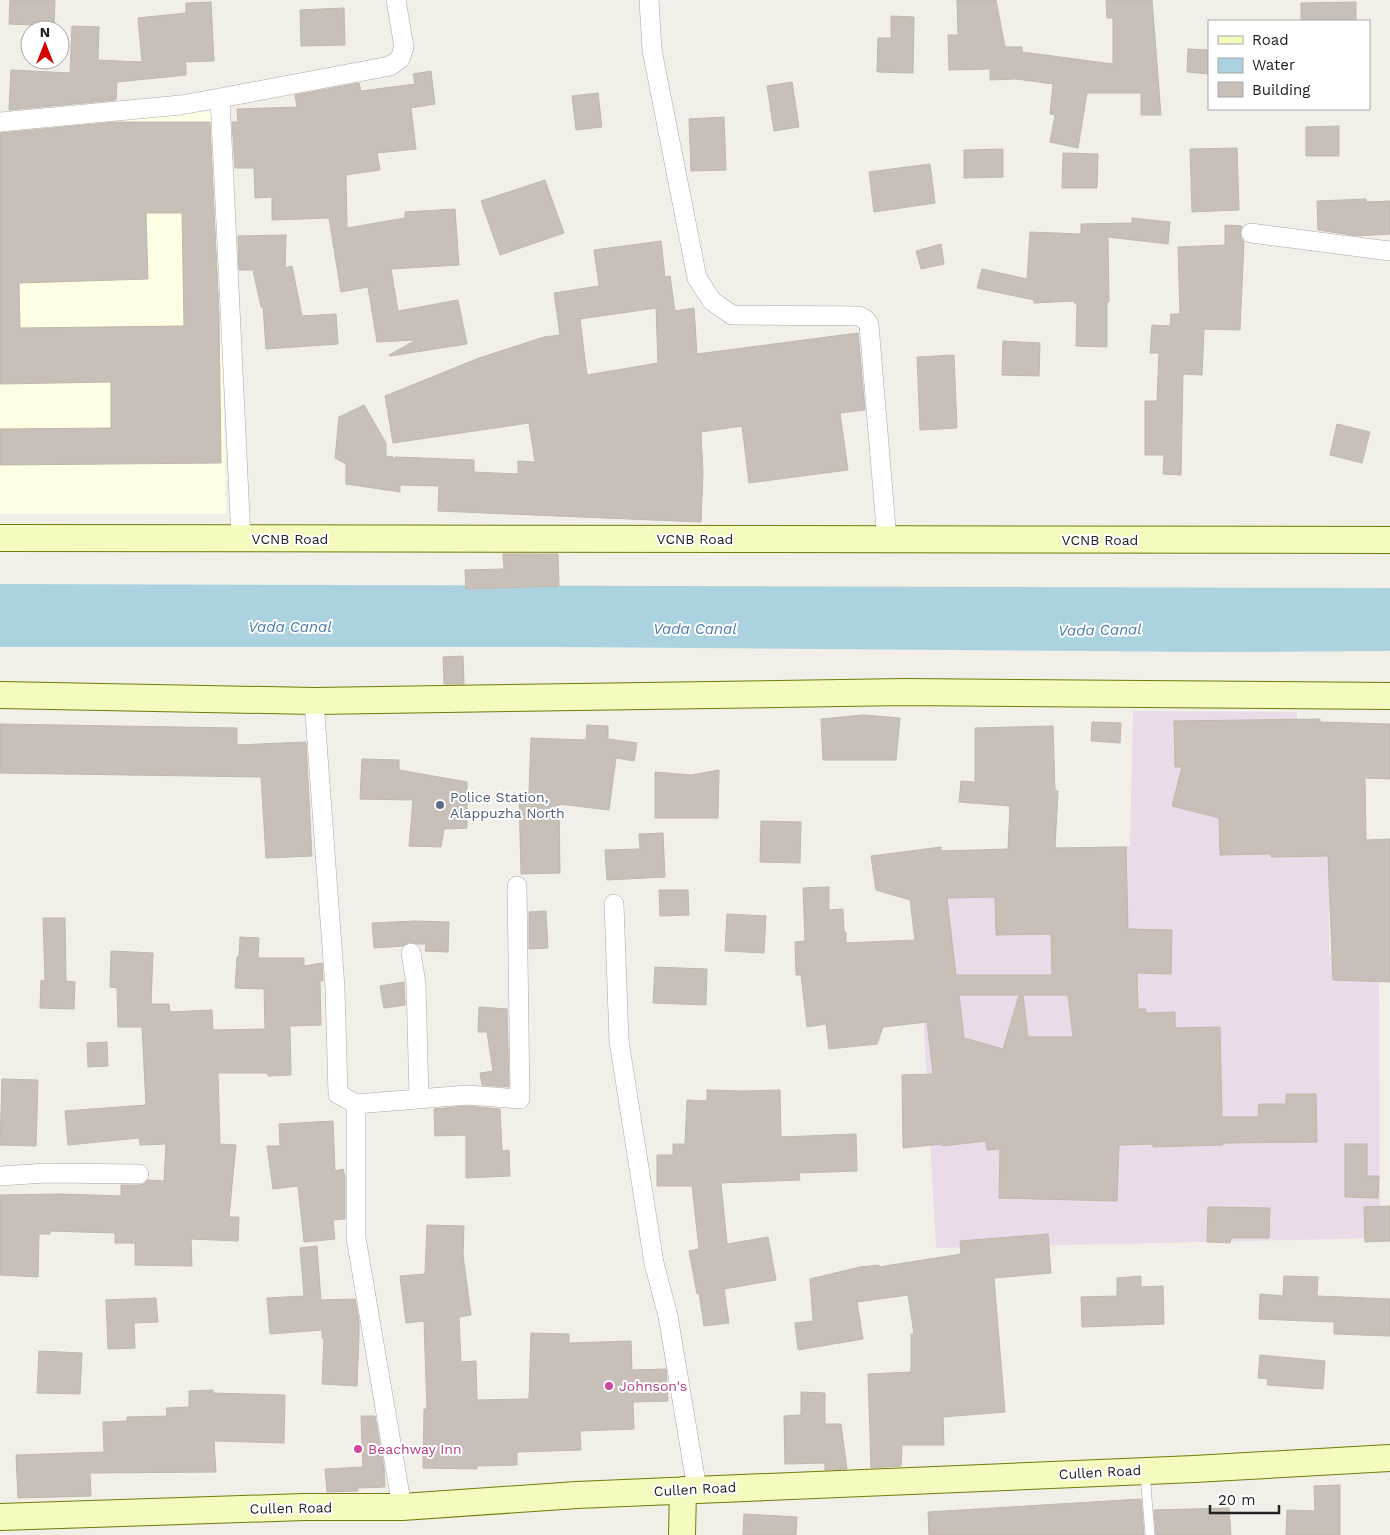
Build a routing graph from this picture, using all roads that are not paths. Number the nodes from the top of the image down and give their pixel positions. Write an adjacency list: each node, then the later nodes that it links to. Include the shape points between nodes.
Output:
1 (396, 0): 3 (street, via 404,47 400,59 390,66)
2 (649, 0): 9 (street, via 652,50 697,278 712,301 732,315 858,316 869,325)
3 (220, 98): 4 (street, via 181,105); 8 (street)
4 (0, 122)
5 (1251, 233): 6 (street)
6 (1390, 251)
7 (0, 538): 8 (main road, VCNB Road)
8 (241, 539): 9 (main road, VCNB Road)
9 (887, 540): 10 (main road, VCNB Road)
10 (1390, 540)
11 (0, 695): 13 (main road)
12 (1390, 696): 13 (main road, via 906,692)
13 (314, 701): 18 (street, via 335,988 338,1094)
14 (517, 886): 17 (street, via 520,1099 467,1095)
15 (614, 904): 23 (street, via 619,1041 654,1263 668,1316)
16 (412, 953): 17 (street, via 416,983)
17 (419, 1098): 18 (street)
18 (356, 1104): 24 (street, via 356,1238)
19 (139, 1174): 20 (street)
20 (0, 1176)
21 (1390, 1458): 22 (main road, Cullen Road)
22 (1145, 1470): 23 (main road, Cullen Road); 27 (lane)
23 (690, 1490): 24 (main road, Cullen Road); 26 (main road)
24 (402, 1507): 25 (main road, Cullen Road)
25 (0, 1517)
26 (682, 1535)
27 (1150, 1535)

